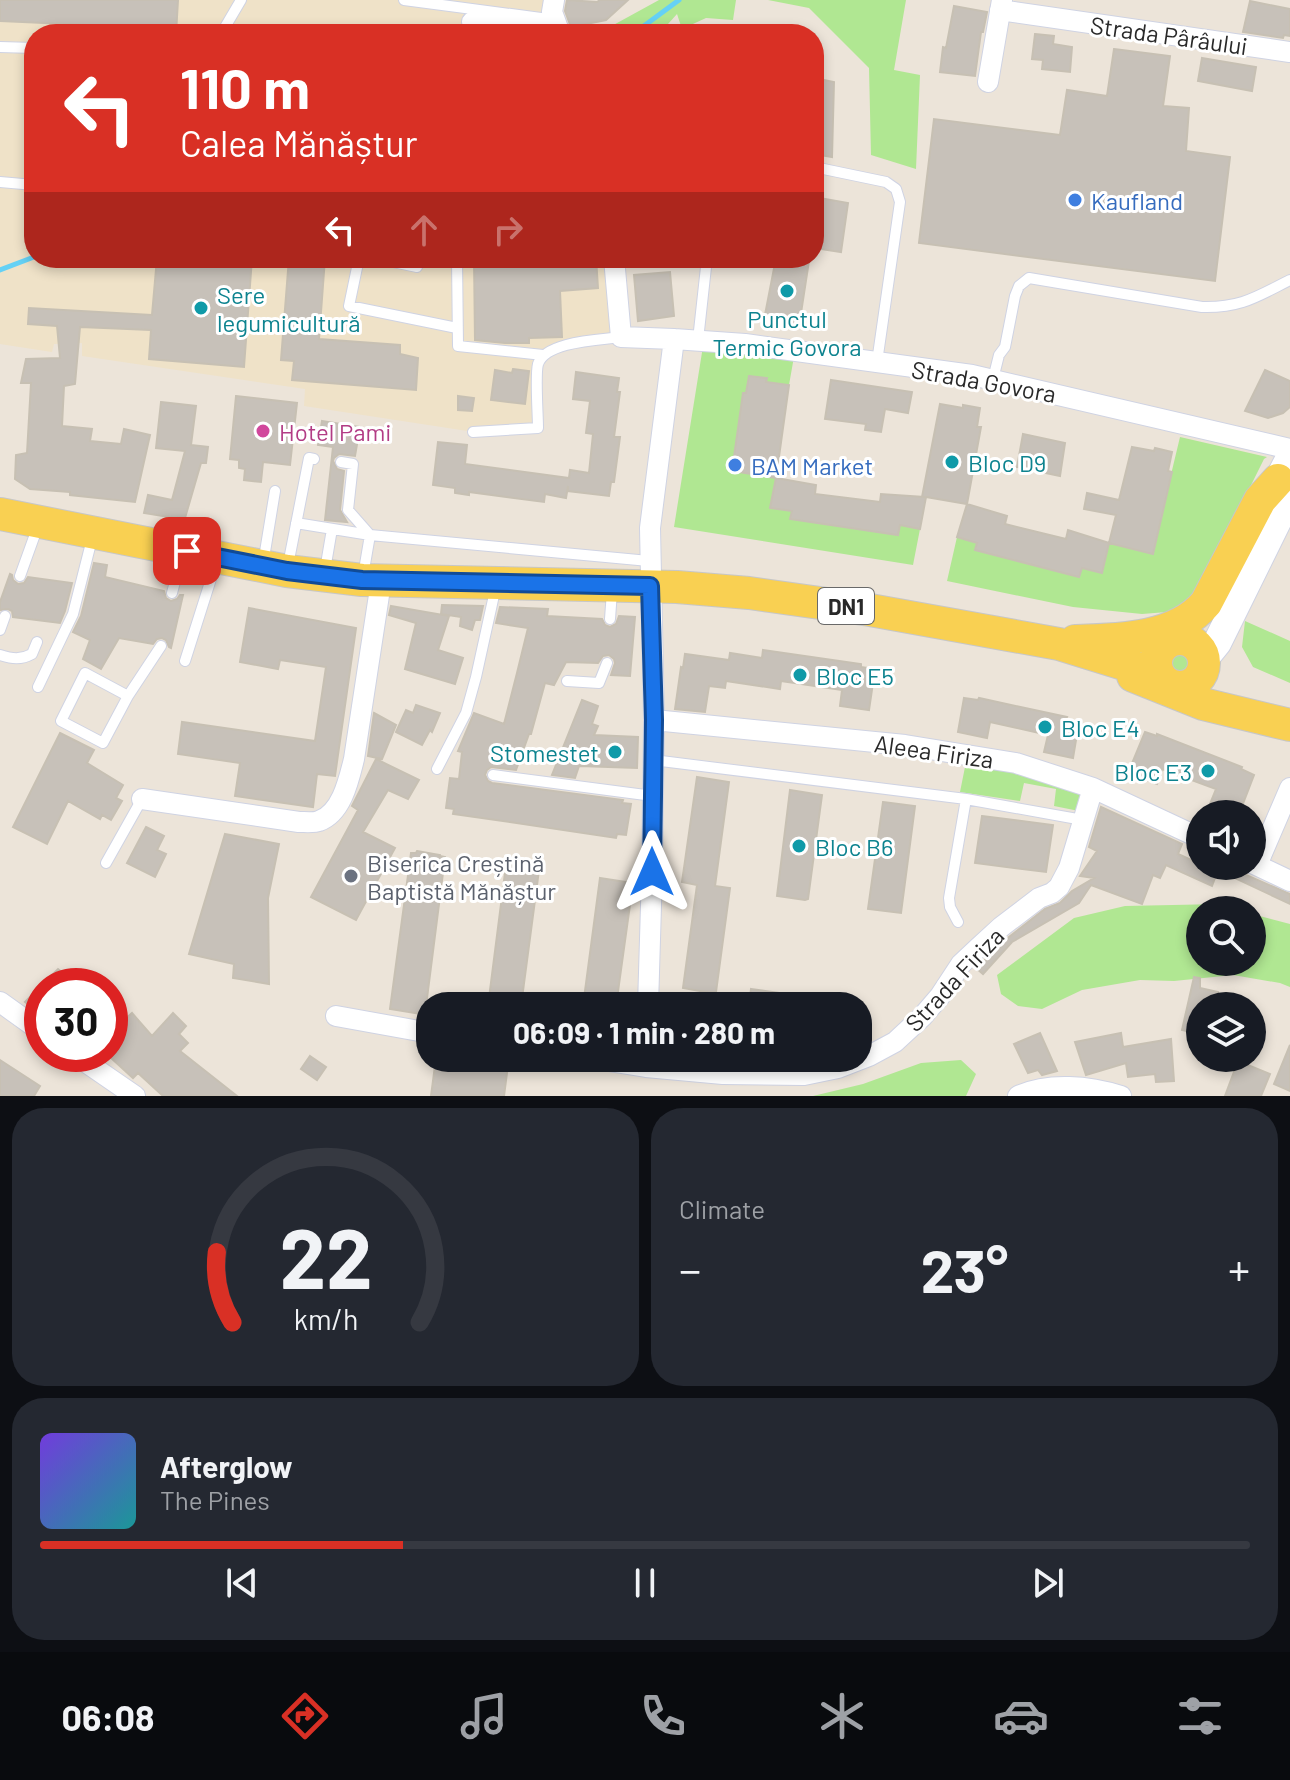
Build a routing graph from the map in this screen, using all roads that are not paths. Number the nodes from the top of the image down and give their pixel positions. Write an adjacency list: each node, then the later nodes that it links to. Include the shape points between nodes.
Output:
1 (404, 0): 4 (lane)
2 (239, 1): 6 (lane)
3 (1001, 5): 9 (street, Strada Pârâului); 10 (street)
4 (556, 14): 5 (street)
5 (472, 22)
6 (226, 24)
7 (0, 47): 8 (lane)
8 (24, 48)
9 (1290, 52)
10 (988, 82)
11 (824, 169): 24 (lane, via 886,182 896,189 900,202)
12 (0, 182): 13 (lane)
13 (24, 184)
14 (357, 268): 19 (lane, via 349,306)
15 (457, 268): 19 (lane)
16 (615, 268): 20 (street)
17 (706, 268): 22 (lane)
18 (1290, 280): 25 (lane, via 1243,303 1213,308 1029,278 1015,296)
19 (457, 328): 23 (lane, via 458,346)
20 (621, 337): 21 (street, Strada Govora); 23 (lane, via 553,348)
21 (674, 339): 22 (street, Strada Govora); 41 (street, via 650,528)
22 (698, 340): 24 (street, Strada Govora)
23 (543, 355): 26 (lane, via 537,365 538,428)
24 (877, 362): 25 (street, Strada Govora)
25 (993, 379): 27 (street, Strada Govora)
26 (473, 432)
27 (1290, 449)
28 (314, 459): 34 (lane, via 309,458)
29 (341, 462): 37 (lane, via 353,464 348,510)
30 (1286, 478): 51 (main road, via 1212,611 1199,626); 53 (main road, via 1260,500 1206,603 1194,615 1146,635); 57 (main road, via 1217,643)
31 (275, 491): 40 (lane)
32 (0, 514): 33 (main road, DN1)
33 (40, 520): 36 (main road, DN1); 42 (lane)
34 (296, 523): 35 (lane); 40 (lane)
35 (332, 529): 37 (lane); 43 (lane)
36 (94, 531): 38 (main road, DN1); 61 (lane, via 73,614)
37 (370, 535): 41 (lane); 44 (lane)
38 (183, 550): 39 (main road, DN1); 47 (lane)
39 (218, 557): 40 (main road, DN1); 56 (lane)
40 (275, 568): 43 (main road, DN1)
41 (650, 574): 46 (main road, DN1); 53 (main road, DN1, via 677,587 855,607); 63 (street)
42 (20, 576)
43 (324, 576): 44 (main road, DN1)
44 (372, 581): 45 (main road, DN1); 71 (street, via 354,759 334,810 319,821 299,822)
45 (497, 584): 46 (main road, DN1); 66 (lane, via 466,713)
46 (613, 586): 49 (lane)
47 (172, 593)
48 (5, 616): 50 (lane)
49 (610, 619)
50 (0, 630)
51 (1172, 640): 53 (main road, DN1, via 1120,647); 57 (main road, via 1194,642); 60 (main road, via 1157,654 1156,663)
52 (37, 642): 55 (lane, via 24,659)
53 (1050, 642): 60 (main road, DN1); 64 (main road, via 1203,704)
54 (161, 646): 62 (lane)
55 (0, 655)
56 (185, 661)
57 (1204, 661): 60 (main road, via 1192,684); 64 (main road, via 1231,691)
58 (607, 663): 59 (lane, via 599,683)
59 (567, 681)
60 (1171, 681): 64 (main road, DN1)
61 (38, 687)
62 (128, 696): 62 (lane, via 85,673 61,721 103,743)
63 (654, 720): 65 (street); 68 (street, Aleea Firiza, via 905,745 1016,763)
64 (1285, 723)
65 (653, 760): 70 (street); 72 (lane, Aleea Firiza)
66 (437, 769)
67 (493, 775): 70 (lane)
68 (1093, 788): 73 (street, Strada Firiza); 74 (street, Aleea Firiza)
69 (1290, 788): 75 (street)
70 (653, 796): 80 (street)
71 (142, 799): 76 (lane)
72 (966, 799): 73 (lane, Aleea Firiza); 79 (lane, via 949,898)
73 (1083, 820): 85 (street, Strada Firiza, via 1059,887 1001,927 961,964 922,1017 895,1042)
74 (1186, 831)
75 (1266, 839)
76 (106, 863)
77 (1266, 870): 78 (street)
78 (1290, 881)
79 (958, 922)
80 (648, 992)
81 (0, 1002): 83 (street)
82 (336, 1016): 84 (street)
83 (24, 1019)
84 (416, 1030)
85 (872, 1052)
86 (100, 1072): 89 (street)
87 (710, 1072): 88 (street, Strada Firiza)
88 (819, 1072)
89 (135, 1096)
90 (1018, 1096): 91 (street, via 1063,1087)
91 (1121, 1096)

